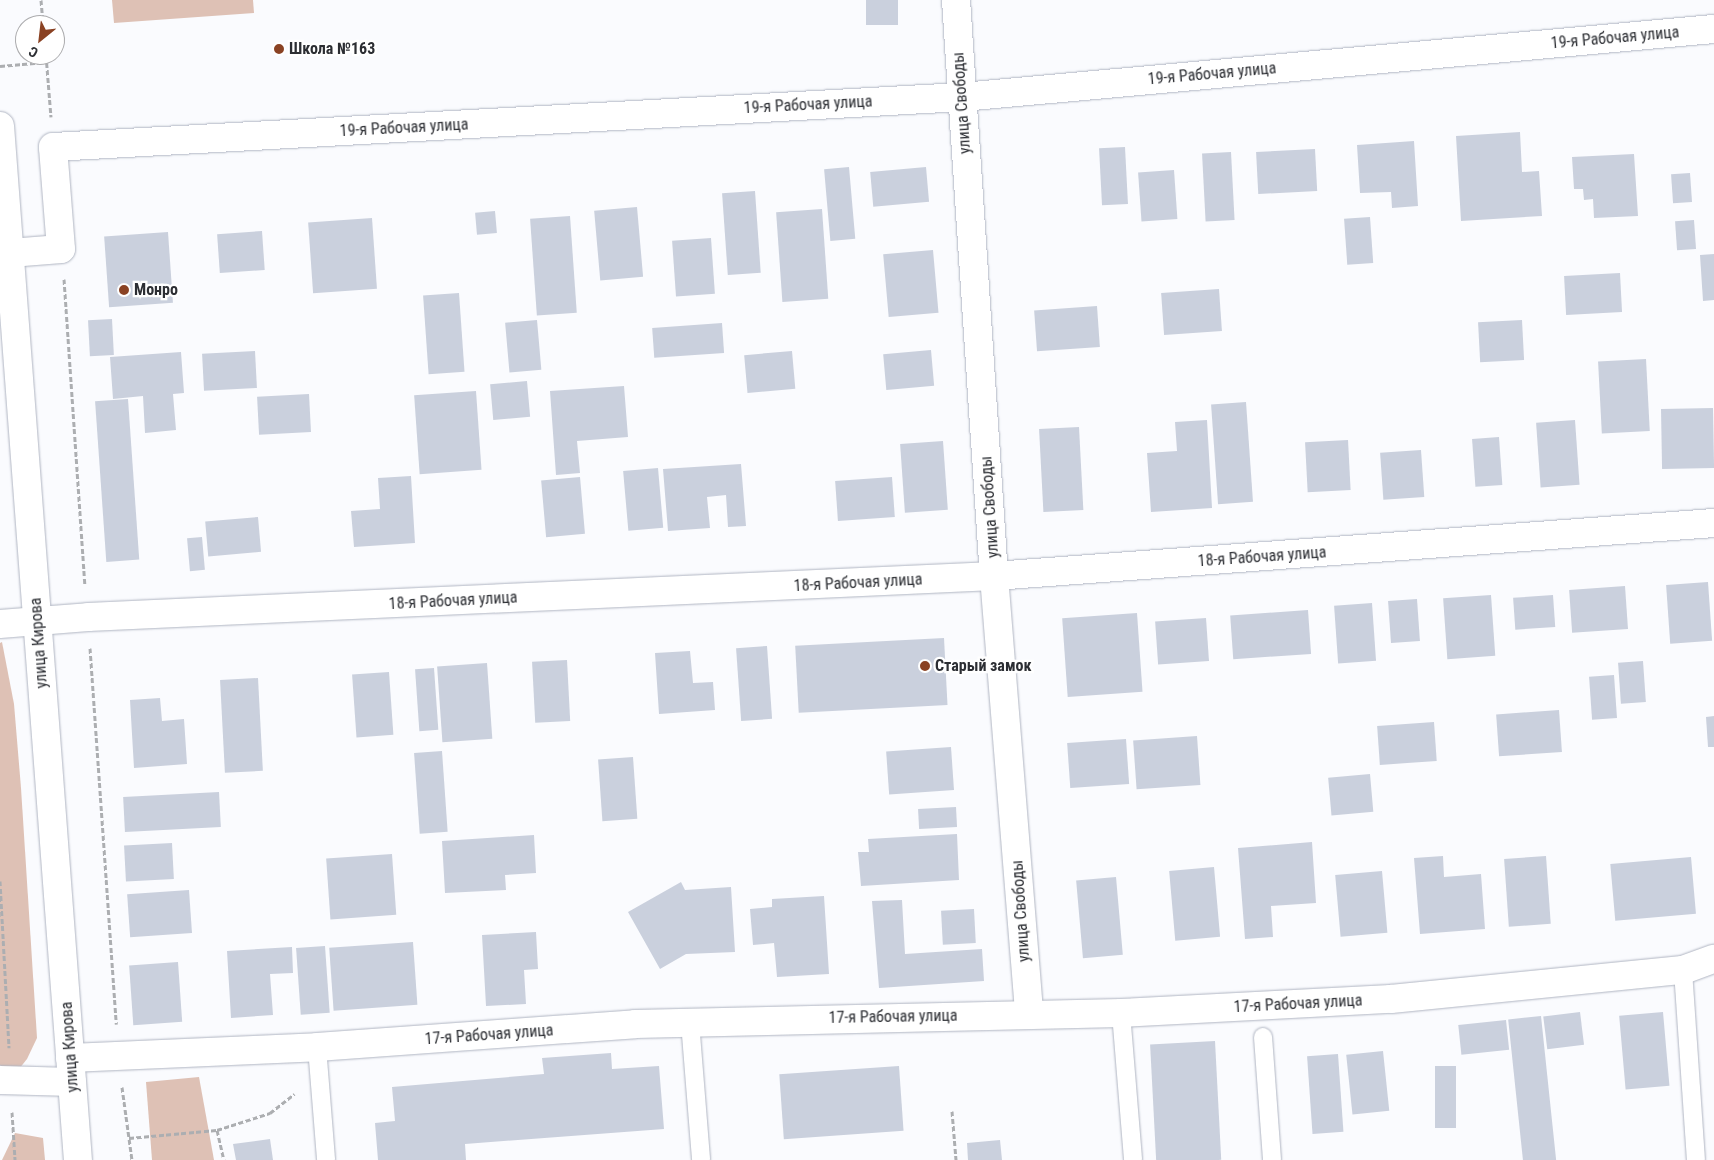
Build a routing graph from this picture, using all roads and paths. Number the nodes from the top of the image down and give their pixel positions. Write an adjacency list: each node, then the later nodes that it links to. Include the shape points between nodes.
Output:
1 (41, 0): 3 (path)
2 (956, 0): 8 (street, улица Свободы)
3 (42, 15)
4 (1714, 29): 8 (street, 19-я Рабочая улица)
5 (15, 65): 7 (path)
6 (46, 65): 10 (path)
7 (0, 66)
8 (962, 97): 10 (street, 19-я Рабочая улица); 15 (street, улица Свободы)
9 (0, 126): 11 (street, улица Кирова)
10 (53, 147): 12 (street)
11 (2, 162): 13 (street, улица Кирова)
12 (61, 249): 13 (street); 16 (path)
13 (10, 252): 17 (street, улица Кирова)
14 (1714, 523): 15 (street, 18-я Рабочая улица)
15 (994, 576): 16 (street, 18-я Рабочая улица); 23 (street, улица Свободы)
16 (88, 617): 17 (street, 18-я Рабочая улица); 27 (path)
17 (38, 621): 18 (street, 18-я Рабочая улица); 28 (street, улица Кирова)
18 (0, 624)
19 (0, 882): 30 (path)
20 (1714, 959): 21 (street, 17-я Рабочая улица)
21 (1683, 970): 22 (street, 17-я Рабочая улица, via 1390,1000); 43 (lane)
22 (1121, 1013): 23 (street, 17-я Рабочая улица); 41 (lane)
23 (1029, 1014): 24 (street, 17-я Рабочая улица)
24 (690, 1022): 26 (street, 17-я Рабочая улица); 39 (lane)
25 (1263, 1037): 42 (lane)
26 (318, 1047): 27 (street, 17-я Рабочая улица); 29 (lane)
27 (118, 1056): 28 (street, 17-я Рабочая улица); 33 (path)
28 (71, 1070): 30 (street, 17-я Рабочая улица); 35 (street, улица Кирова)
29 (319, 1074): 32 (path, via 270,1113); 38 (lane)
30 (6, 1079): 34 (path)
31 (952, 1111): 40 (path)
32 (217, 1130): 33 (path); 37 (path)
33 (129, 1138): 36 (path)
34 (15, 1160)
35 (78, 1160)
36 (132, 1160)
37 (224, 1160)
38 (326, 1160)
39 (701, 1160)
40 (956, 1160)
41 (1133, 1160)
42 (1272, 1160)
43 (1696, 1160)

